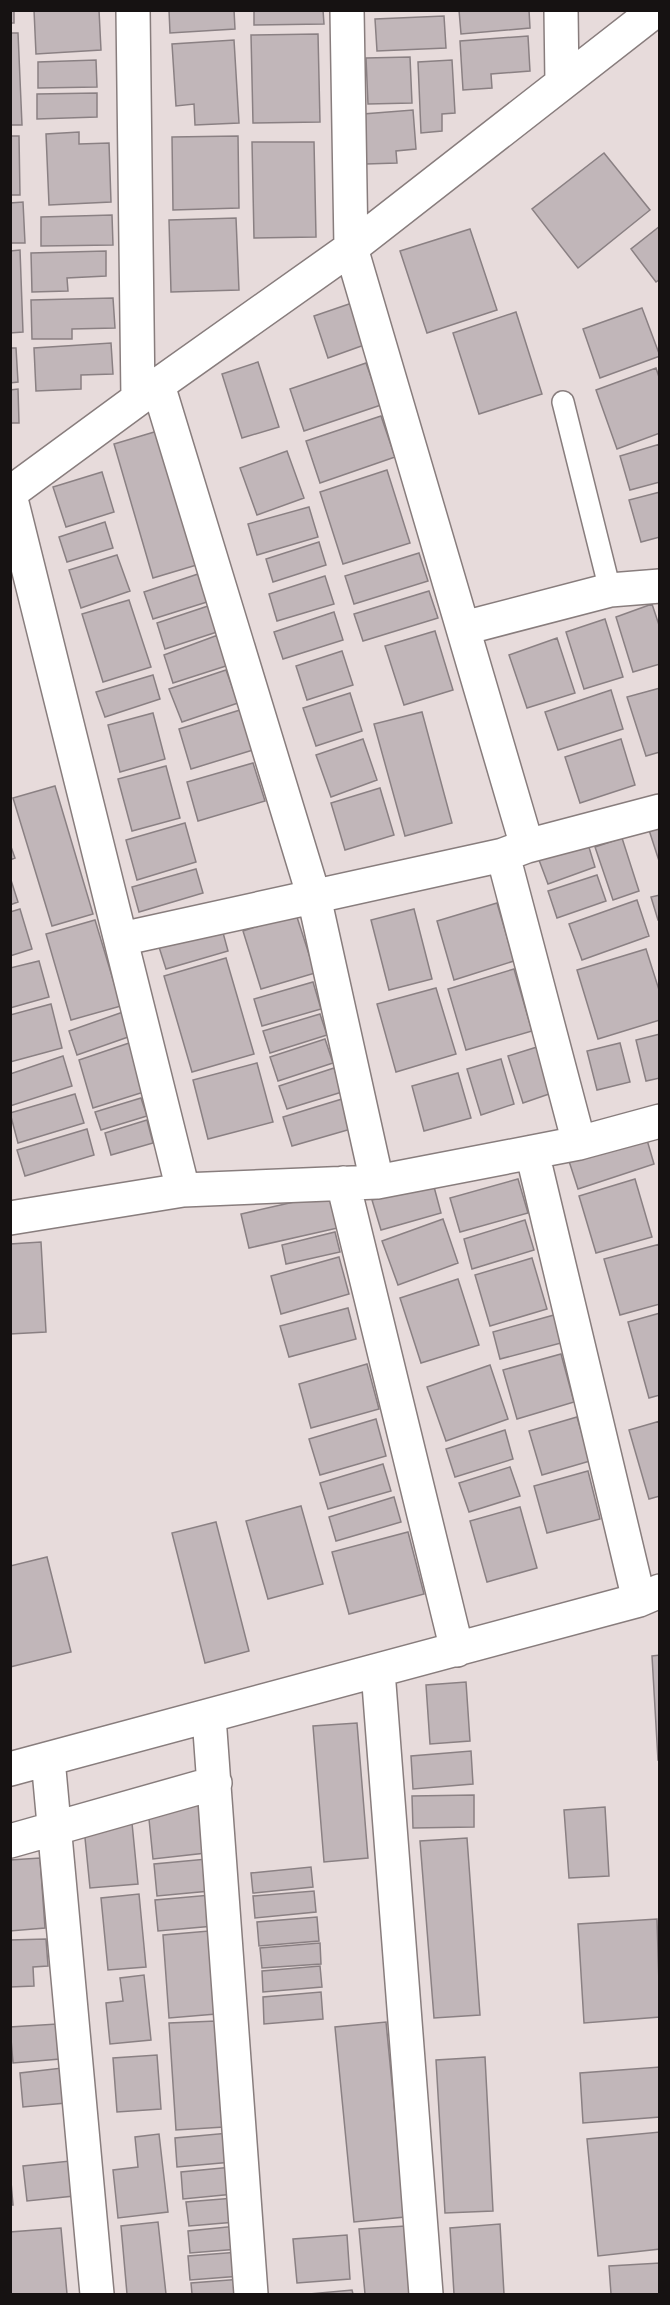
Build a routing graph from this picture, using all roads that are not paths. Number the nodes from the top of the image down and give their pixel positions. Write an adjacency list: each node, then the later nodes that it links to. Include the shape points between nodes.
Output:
1 (133, 10): 7 (street)
2 (347, 10): 6 (street)
3 (561, 10): 5 (street)
4 (656, 10): 5 (street)
5 (562, 83): 6 (street)
6 (351, 248): 7 (street); 12 (street)
7 (148, 392): 9 (street); 15 (street)
8 (563, 402): 11 (lane)
9 (10, 494): 16 (street)
10 (660, 586): 11 (street)
11 (610, 590): 12 (street)
12 (464, 628): 14 (street)
13 (660, 811): 14 (street)
14 (515, 850): 15 (street); 18 (street)
15 (314, 897): 16 (street); 20 (street)
16 (121, 939): 22 (street)
17 (660, 1121): 18 (street)
18 (579, 1143): 19 (street)
19 (532, 1152): 20 (street); 24 (street)
20 (377, 1182): 21 (street)
21 (343, 1183): 22 (street); 25 (street)
22 (183, 1190): 23 (street)
23 (10, 1218)
24 (649, 1596): 25 (street)
25 (457, 1650): 26 (street)
26 (378, 1671): 27 (street); 35 (street)
27 (209, 1717): 28 (street); 30 (street)
28 (48, 1759): 29 (street); 31 (street)
29 (10, 1768)
30 (215, 1783): 31 (street); 34 (street)
31 (54, 1828): 32 (street); 33 (street)
32 (10, 1841)
33 (97, 2295)
34 (251, 2295)
35 (426, 2295)

